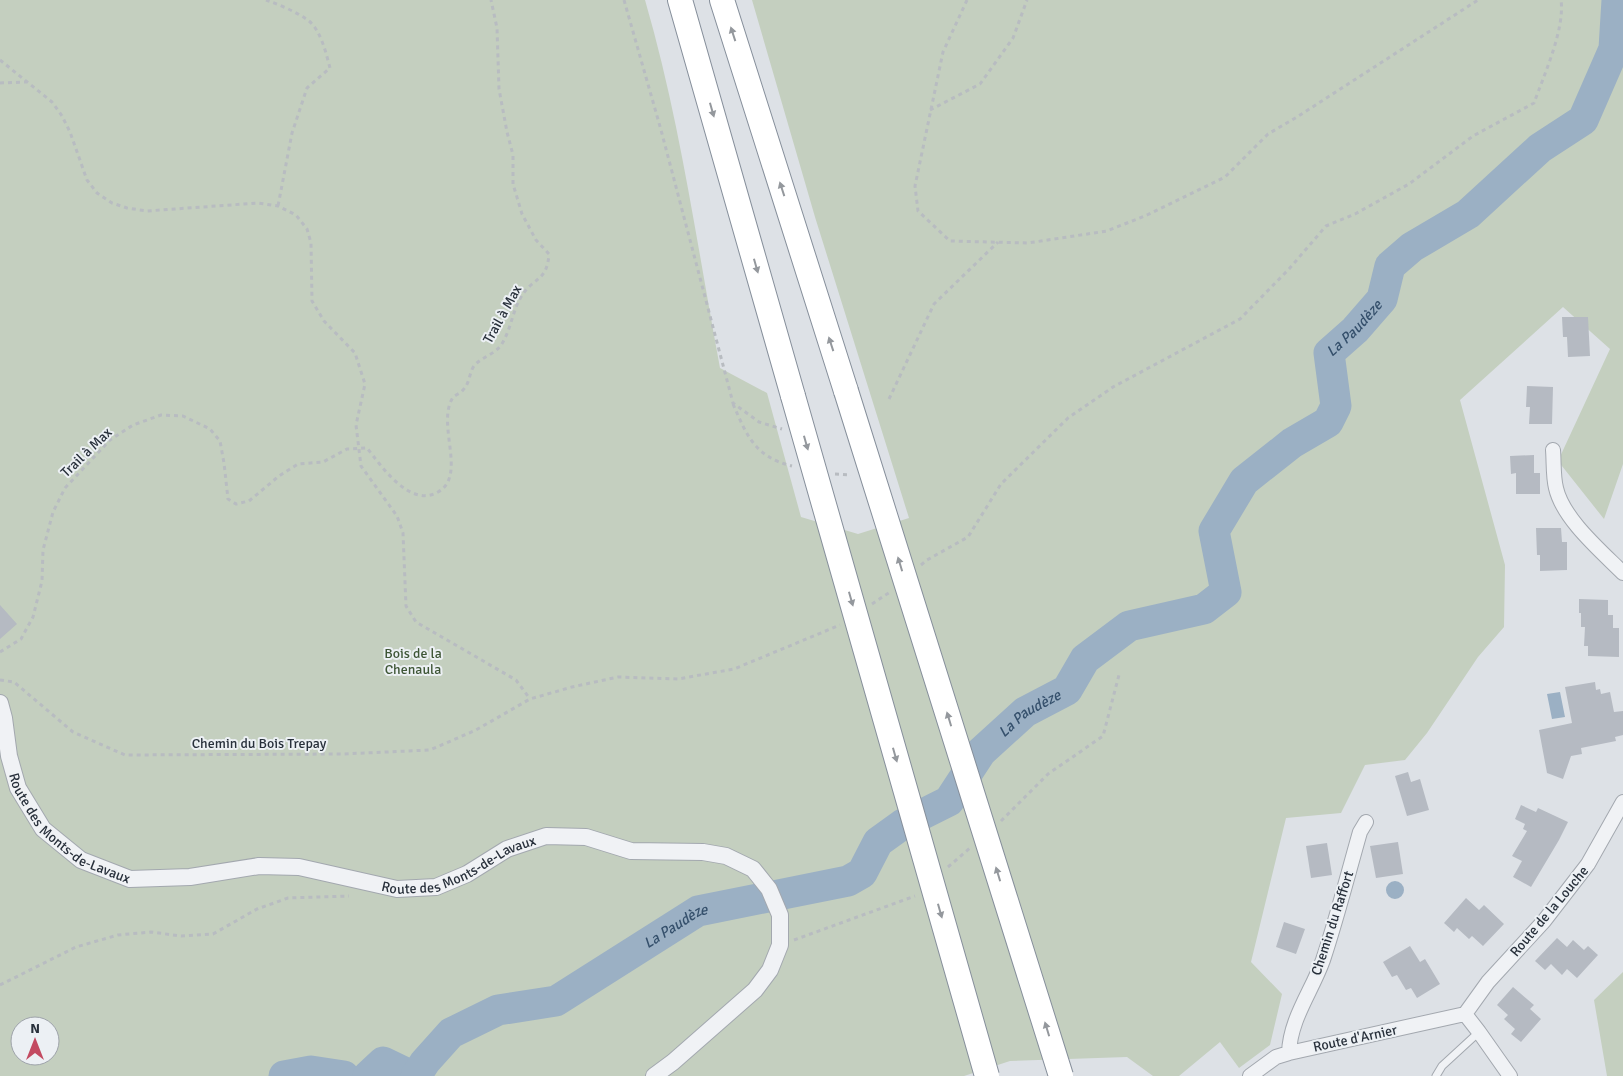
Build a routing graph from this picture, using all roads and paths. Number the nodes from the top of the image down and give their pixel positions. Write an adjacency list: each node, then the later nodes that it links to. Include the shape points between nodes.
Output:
1 (266, 0): 14 (path, via 314,26 330,68 307,88 292,133)
2 (491, 0): 18 (path, Trail à Max, via 497,28 499,88 513,156 513,184 522,214 536,240 549,254 548,266 521,297 503,343 474,366 463,390 452,398 448,410 452,468 448,484 437,493 420,495 405,490 367,448)
3 (624, 0): 17 (path, via 733,403 759,422)
4 (680, 0): 37 (highway, one-way to 37, bridge)
5 (722, 0): 38 (highway, one-way to 5, bridge)
6 (967, 0): 13 (path, via 943,52)
7 (1027, 0): 13 (path, via 1012,38 980,84)
8 (1478, 0): 15 (path, via 1268,134 1224,177 1188,196 1107,231 1028,242)
9 (1561, 0): 20 (path, via 1555,45 1534,103 1473,136 1409,184 1326,226 1240,319 1112,387 1068,418 1001,484 968,537)
10 (0, 60): 11 (path)
11 (28, 82): 12 (path); 14 (path, via 52,102 62,116 87,180 97,193 112,203 147,211 258,203)
12 (0, 83)
13 (930, 110): 15 (path, via 915,186 918,211 950,241)
14 (278, 206): 18 (path, via 296,216 307,229 311,243 312,301 324,321 355,353 364,384 356,425)
15 (998, 242): 16 (path, via 934,304)
16 (889, 399)
17 (791, 432)
18 (359, 449): 25 (path, Trail à Max, via 347,449 323,462 298,464 249,501 236,504 228,499 220,442 210,429 183,416 161,415 133,425 110,440 65,488 53,512 43,550 42,581 32,617 21,639); 27 (path, via 361,466 397,516 403,533 406,606 416,622 516,680)
19 (1552, 450): 21 (street, via 1556,489 1564,506 1582,533)
20 (920, 566)
21 (1623, 572)
22 (892, 590): 23 (path)
23 (869, 606)
24 (845, 622): 27 (path, Chemin du Bois Trepay, via 734,669 678,678 618,677)
25 (0, 652)
26 (0, 680): 27 (path, Chemin du Bois Trepay, via 14,682 73,732 126,755 343,754 430,750 476,730)
27 (530, 699)
28 (0, 703): 36 (street, Route des Monts-de-Lavaux, via 18,788 43,829 81,860 130,879 190,878 259,866 299,867 397,889 436,887 467,874 506,849 546,836 586,837 631,851 703,852 726,856 753,869 769,889 780,915 780,946 770,970 755,990)
29 (1623, 802): 33 (street, Route de la Louche, via 1588,864 1544,921 1488,982)
30 (1366, 822): 35 (street, Chemin du Raffort, via 1360,832 1322,961 1295,1022)
31 (358, 896): 32 (path, via 288,898 257,909 213,934 181,936 151,932 118,935 76,947)
32 (0, 986)
33 (1465, 1014): 34 (street); 35 (street, Route d'Arnier)
34 (1480, 1032): 40 (lane, via 1442,1066); 41 (street)
35 (1289, 1052): 39 (street, Route d'Arnier, via 1276,1057)
36 (654, 1076)
37 (987, 1076)
38 (1061, 1076)
39 (1250, 1076)
40 (1436, 1076)
41 (1510, 1076)

